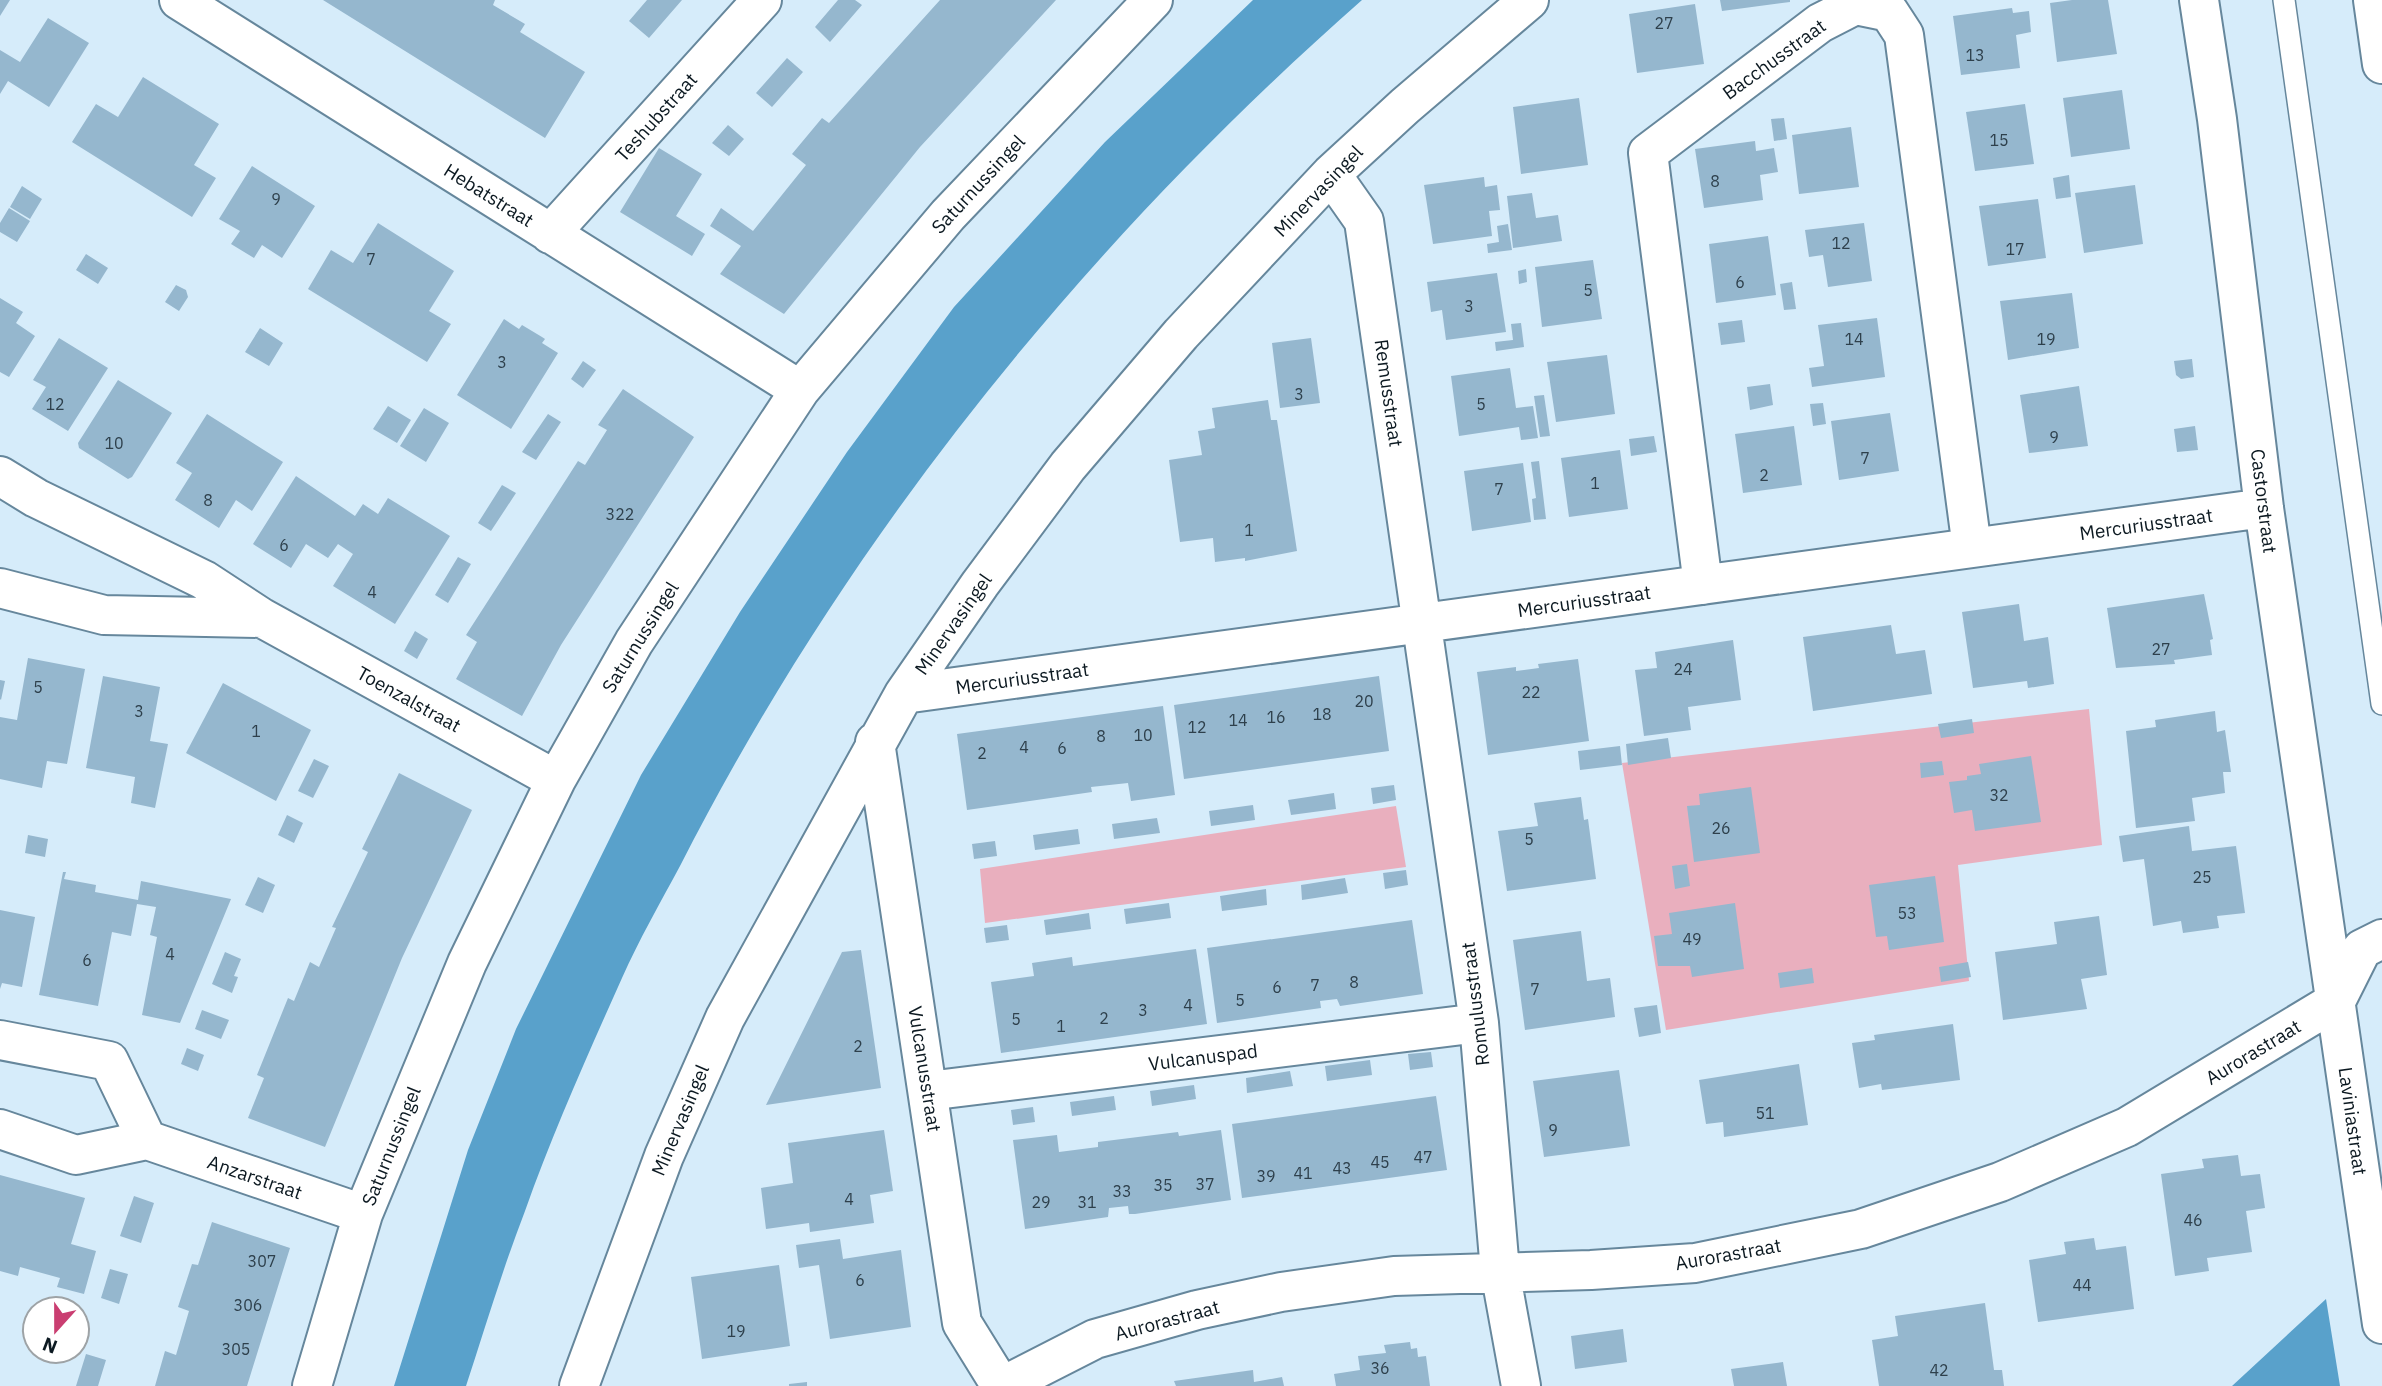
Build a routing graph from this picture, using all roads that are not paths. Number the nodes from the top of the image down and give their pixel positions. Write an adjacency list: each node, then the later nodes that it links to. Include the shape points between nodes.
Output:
1 (179, 0): 10 (street, Hebatstraat)
2 (762, 0): 10 (street, Teshubstraat)
3 (1153, 0): 11 (street, Saturnussingel, via 948,215)
4 (1529, 0): 9 (street, Minervasingel)
5 (2199, 0): 13 (street, Castorstraat)
6 (2284, 0): 20 (lane)
7 (2373, 0): 8 (street)
8 (2382, 64)
9 (1331, 174): 18 (street, Remusstraat, via 1364,221); 19 (street, Minervasingel, via 1181,334 1068,466)
10 (550, 234): 11 (street, Hebatstraat)
11 (800, 390): 22 (street, Saturnussingel, via 634,642)
12 (0, 477): 17 (street, Toenzalstraat, via 204,580)
13 (2264, 508): 14 (street, Mercuriusstraat); 24 (street, Castorstraat)
14 (1972, 548): 15 (street, Mercuriusstraat); 15 (street, Bacchusstraat, via 1904,36 1889,12 1855,5 1820,23 1648,153)
15 (1703, 585): 18 (street, Mercuriusstraat)
16 (0, 589): 17 (street, Toenzalstraat, via 104,615)
17 (262, 618): 22 (street, Toenzalstraat)
18 (1422, 623): 19 (street, Mercuriusstraat); 25 (street, Romulusstraat)
19 (904, 694): 21 (street, Minervasingel)
20 (2382, 704)
21 (875, 742): 27 (street, Vulcanusstraat); 34 (street, Minervasingel, via 725,1018 664,1156)
22 (556, 780): 30 (street, Saturnussingel, via 467,962)
23 (2382, 939): 24 (street, via 2362,949)
24 (2336, 1000): 31 (street, Aurorastraat, via 2127,1127 2000,1182 1861,1229 1695,1263); 32 (street, Laviniastraat)
25 (1479, 1023): 27 (street, Vulcanuspad); 31 (street, Romulusstraat)
26 (0, 1040): 29 (street, via 109,1061)
27 (928, 1091): 35 (street, Vulcanusstraat, via 962,1323)
28 (0, 1129): 29 (street, via 76,1155)
29 (147, 1140): 30 (street, Anzarstraat)
30 (363, 1214): 33 (street, Saturnussingel)
31 (1500, 1271): 35 (street, Aurorastraat, via 1394,1276 1197,1310 1095,1339); 36 (street, Romulusstraat)
32 (2382, 1324)
33 (312, 1386)
34 (579, 1386)
35 (1002, 1386)
36 (1521, 1386)

